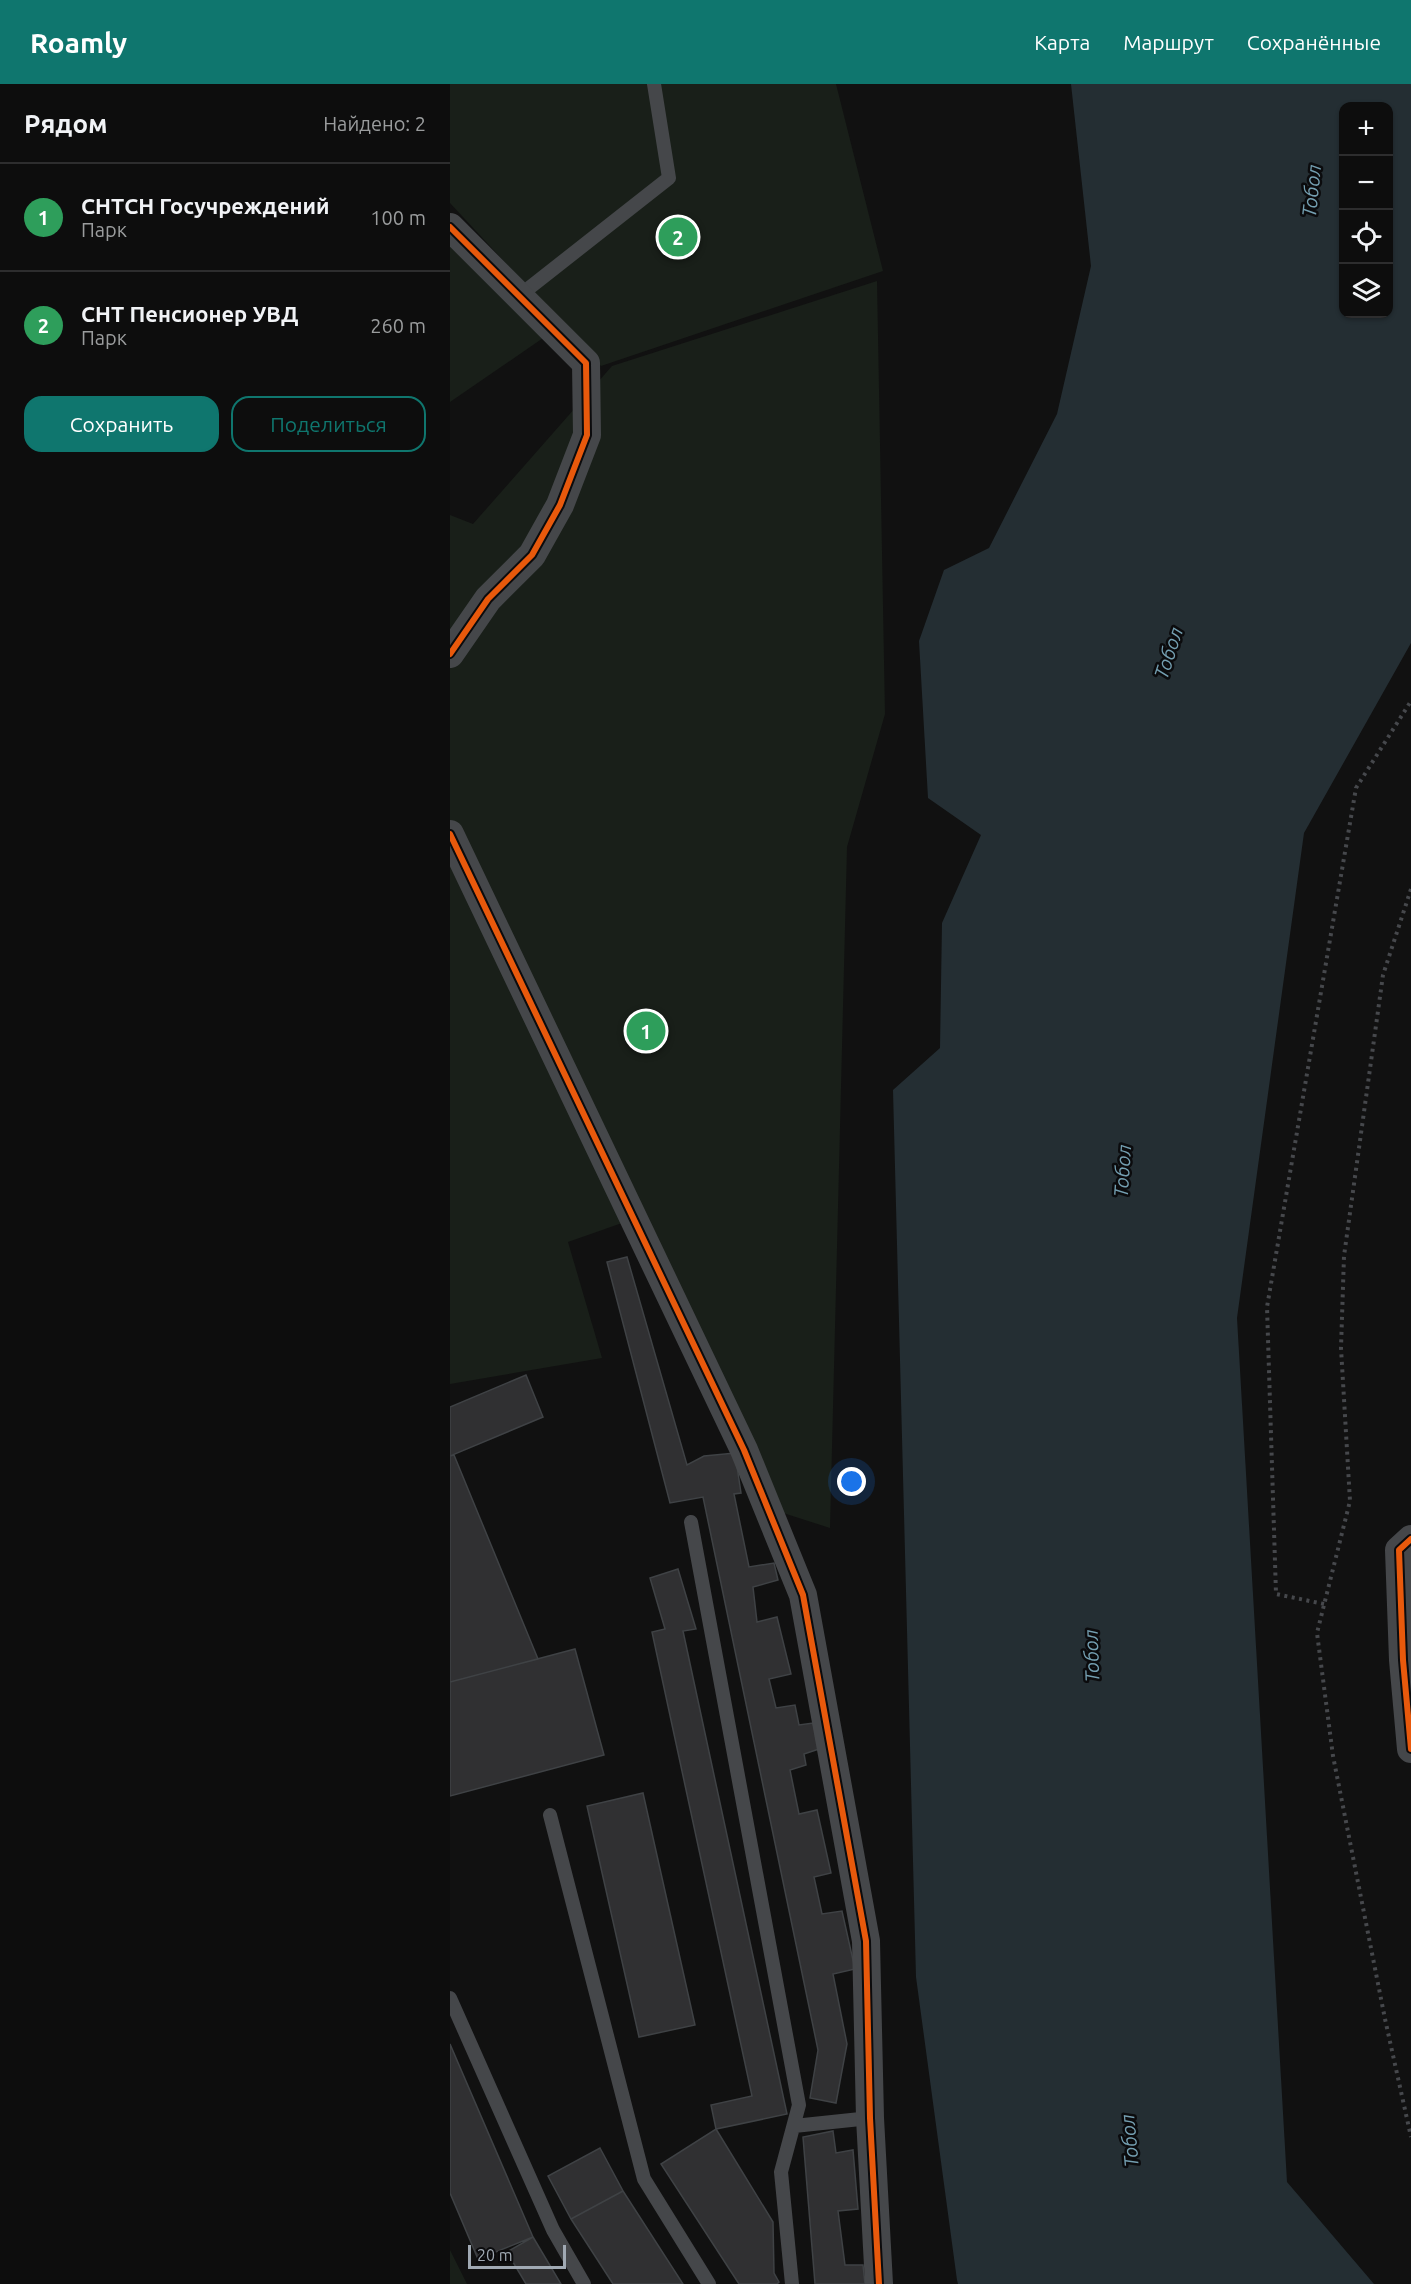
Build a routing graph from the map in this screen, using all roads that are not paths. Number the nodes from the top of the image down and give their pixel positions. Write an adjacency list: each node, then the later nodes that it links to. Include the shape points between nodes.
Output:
1 (654, 84): 3 (lane, via 669,178)
2 (450, 227): 3 (street)
3 (519, 296): 4 (street, via 586,363 587,435 560,505 532,555 488,599)
4 (450, 654)
5 (450, 834): 11 (street, via 744,1450 803,1595 866,1941)
6 (692, 1522): 12 (lane, via 799,2105)
7 (1411, 1539): 8 (street, via 1399,1550)
8 (1411, 1749)
9 (550, 1815): 14 (lane, via 644,2179)
10 (450, 1998): 13 (lane, via 553,2230)
11 (870, 2118): 12 (lane); 16 (street)
12 (794, 2126): 15 (lane, via 781,2172)
13 (584, 2284)
14 (709, 2284)
15 (792, 2284)
16 (879, 2284)

